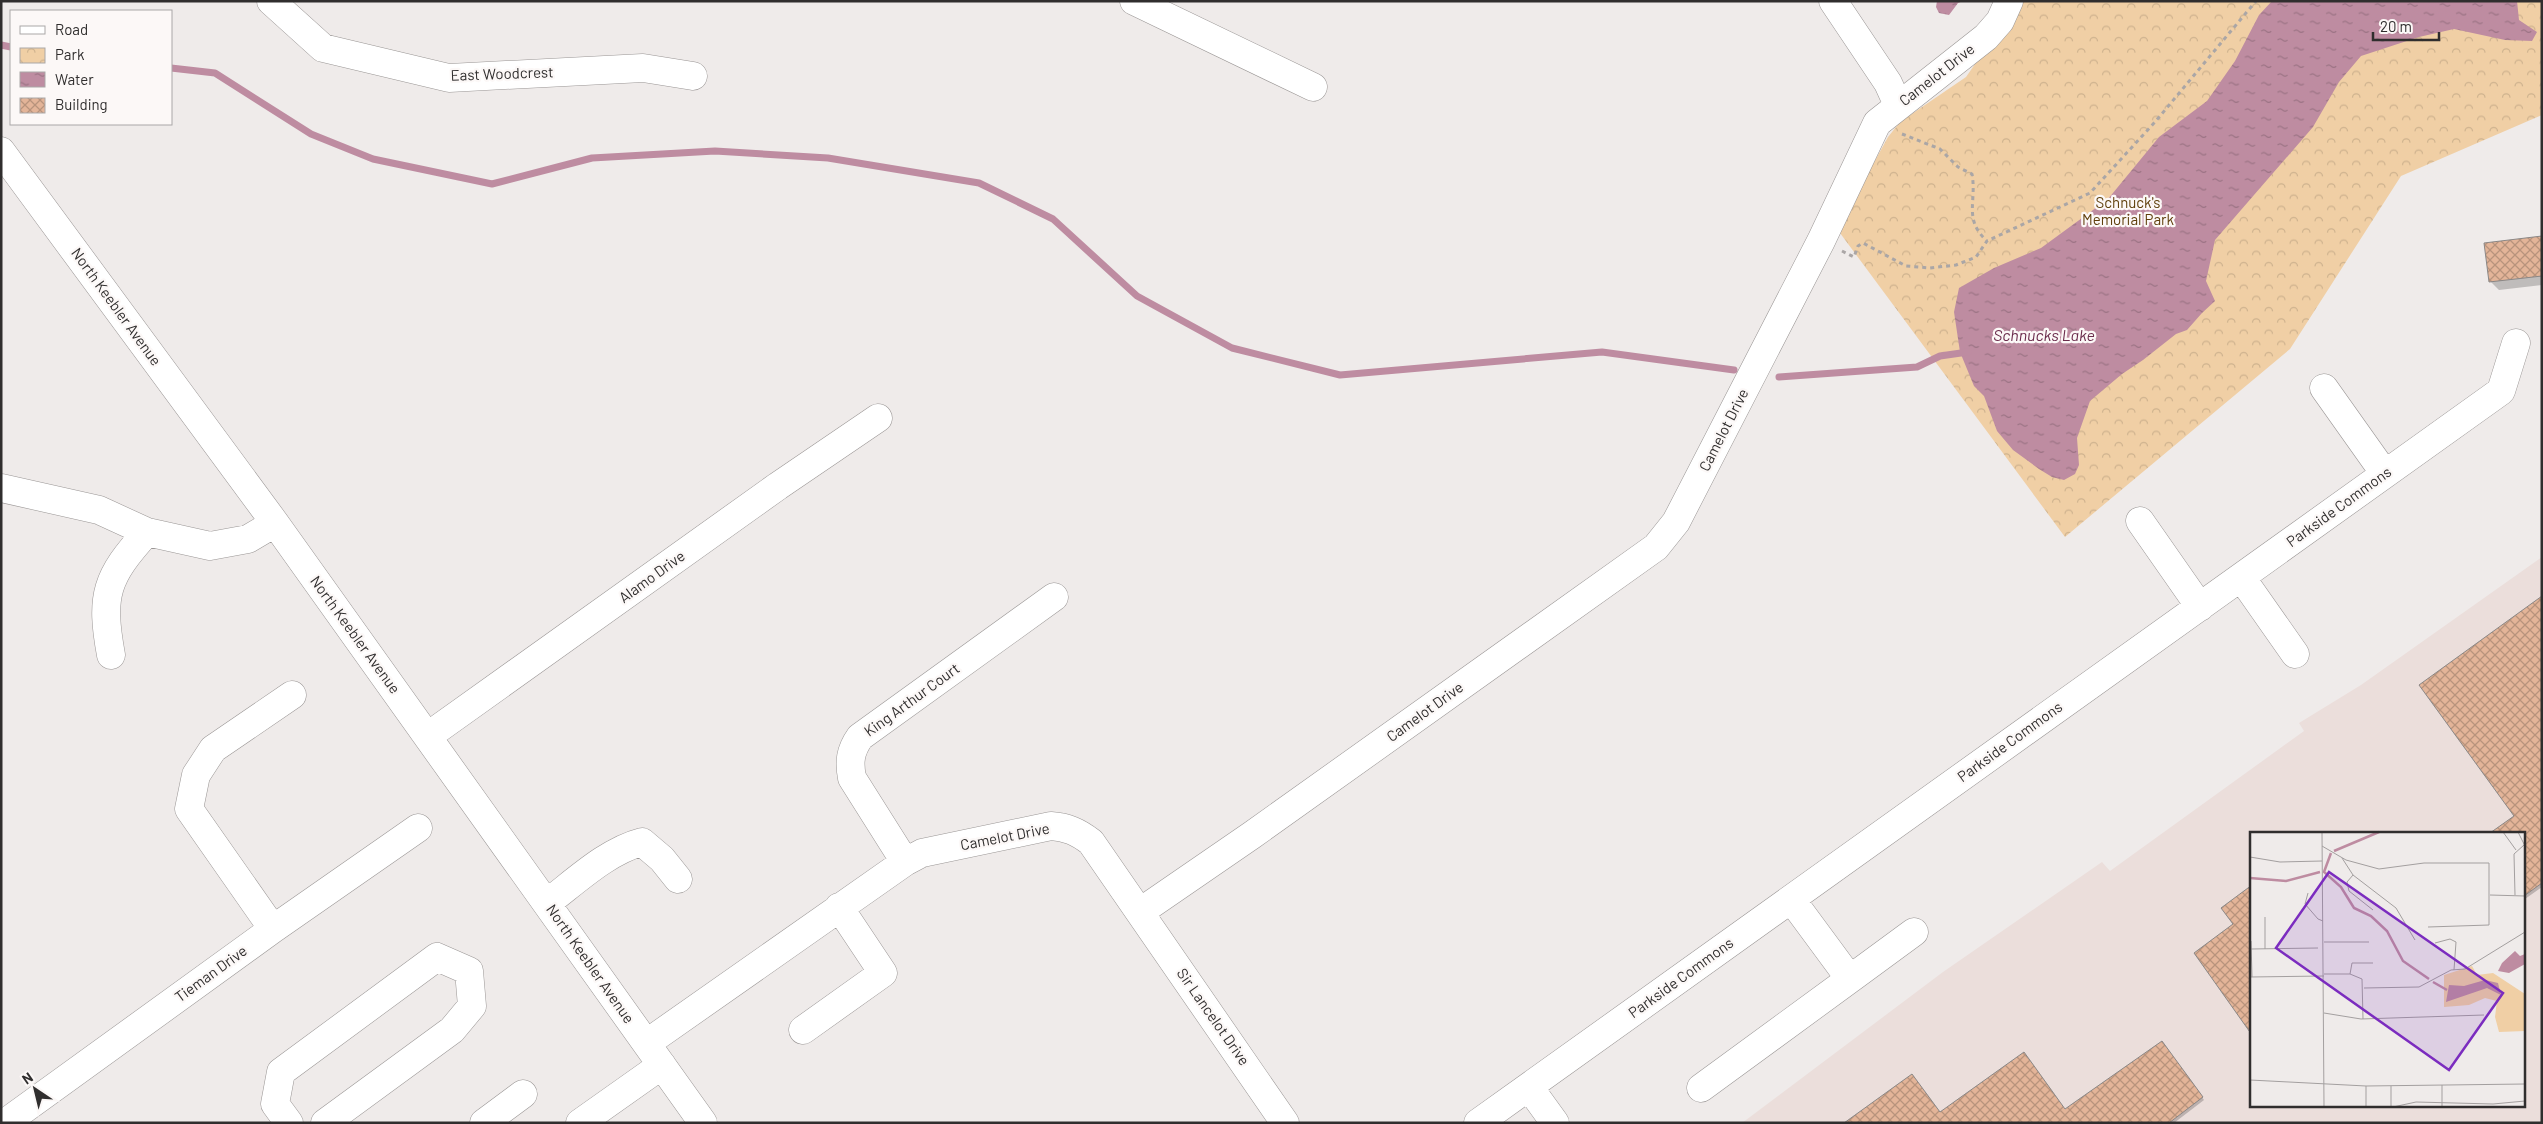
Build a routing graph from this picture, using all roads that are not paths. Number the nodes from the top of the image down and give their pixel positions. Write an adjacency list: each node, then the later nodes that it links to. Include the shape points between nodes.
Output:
1 (271, 1): 5 (street, East Woodcrest, via 323,48 448,78 643,68)
2 (1134, 1): 6 (street)
3 (1833, 1): 7 (street, via 1888,83)
4 (2009, 1): 7 (street, Camelot Drive, via 2000,22 1986,37)
5 (693, 76)
6 (1313, 87)
7 (1898, 105): 30 (street, Camelot Drive, via 1877,123 1821,241 1676,522 1656,547)
8 (1, 151): 15 (street, North Keebler Avenue)
9 (2516, 343): 12 (street, Parkside Commons, via 2501,391)
10 (2324, 388): 12 (street)
11 (878, 418): 23 (street, Alamo Drive)
12 (2386, 474): 17 (street, Parkside Commons)
13 (1, 488): 16 (street, via 99,510)
14 (2140, 521): 19 (street)
15 (274, 523): 16 (street, via 248,539 210,546); 23 (street, North Keebler Avenue)
16 (147, 532): 21 (street, via 122,559 110,582 106,624)
17 (2241, 577): 19 (street, Parkside Commons); 20 (street)
18 (1054, 597): 25 (street, King Arthur Court, via 860,737 853,747 849,764 852,778)
19 (2200, 607): 27 (street, Parkside Commons)
20 (2295, 654)
21 (111, 655)
22 (292, 695): 31 (street, via 213,749 196,775 190,809)
23 (428, 736): 28 (street, North Keebler Avenue)
24 (418, 828): 31 (street, Tieman Drive)
25 (905, 862): 29 (street, Camelot Drive); 30 (street, Camelot Drive, via 922,853 1051,826 1064,827 1091,842)
26 (678, 879): 28 (street, via 642,842 617,853)
27 (1791, 899): 33 (street); 36 (street, Parkside Commons)
28 (547, 903): 35 (street, North Keebler Avenue)
29 (839, 907): 34 (street, via 883,973); 35 (street, Camelot Drive)
30 (1140, 912): 45 (street, Sir Lancelot Drive)
31 (273, 928): 39 (street, Tieman Drive)
32 (1914, 932): 33 (street)
33 (1850, 979): 37 (street)
34 (803, 1030)
35 (654, 1054): 43 (street, Camelot Drive); 44 (street, North Keebler Avenue)
36 (1529, 1086): 46 (street, Parkside Commons); 47 (street)
37 (1701, 1088)
38 (523, 1094): 42 (street)
39 (5, 1123)
40 (289, 1123): 41 (street, via 275,1104 281,1072 437,957 469,971 472,1006 452,1030)
41 (325, 1123)
42 (484, 1123)
43 (580, 1123)
44 (703, 1123)
45 (1285, 1123)
46 (1478, 1123)
47 (1555, 1123)

